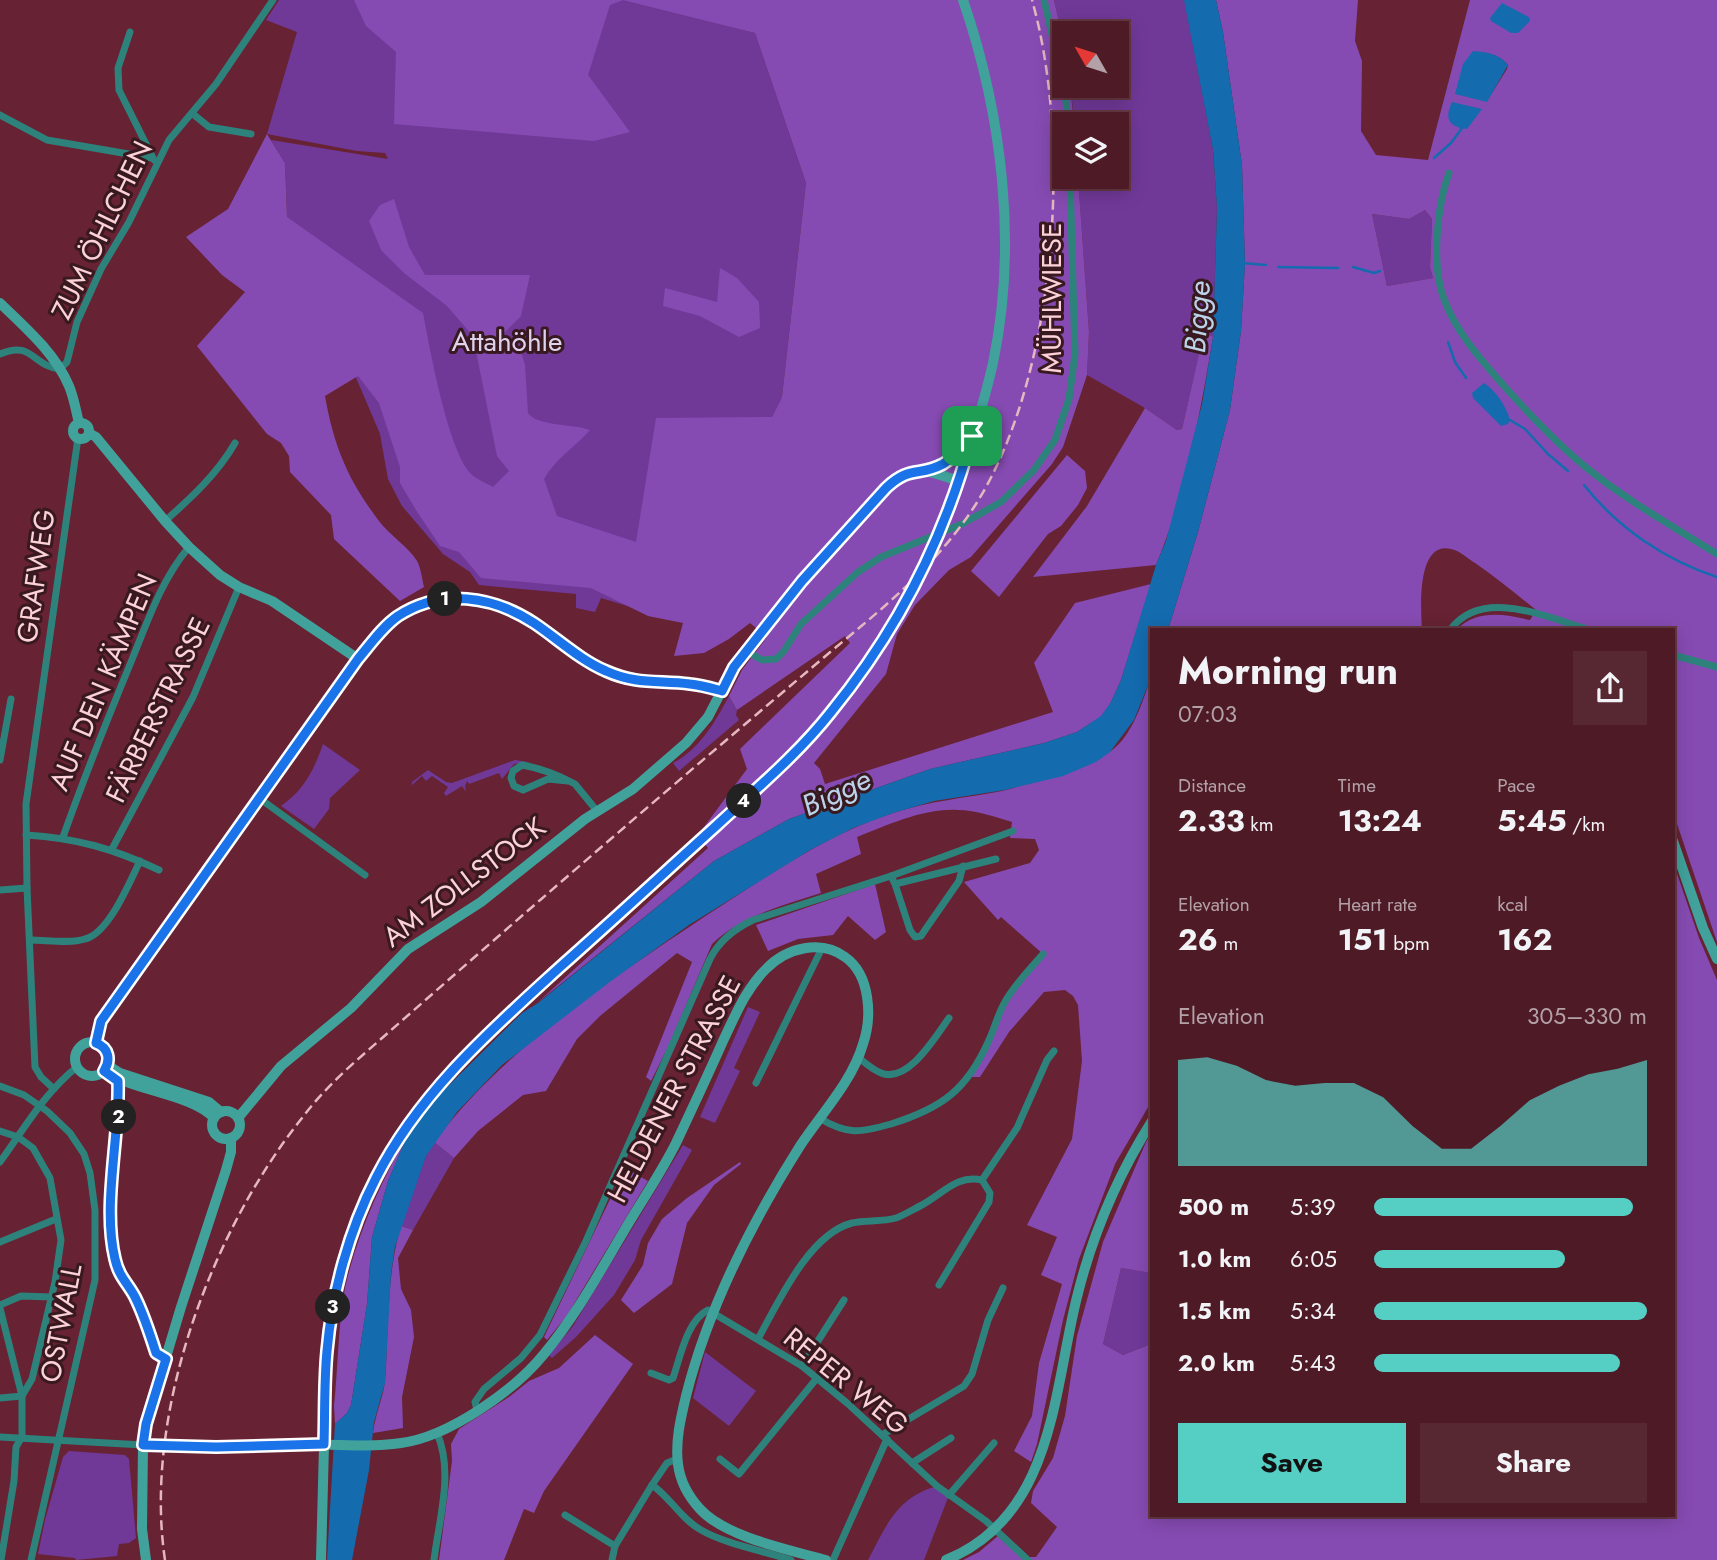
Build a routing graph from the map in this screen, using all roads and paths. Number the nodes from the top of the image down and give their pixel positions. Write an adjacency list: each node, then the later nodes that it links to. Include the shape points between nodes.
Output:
1 (273, 0): 6 (street, ZUM ÖHLCHEN)
2 (963, 0): 17 (main road, via 993,116 1004,233 993,361)
3 (1044, 0): 5 (street)
4 (130, 32): 9 (street, via 118,68 119,90)
5 (1067, 112)
6 (192, 114): 8 (street, via 209,127); 9 (street, ZUM ÖHLCHEN)
7 (0, 115): 9 (street, via 47,141)
8 (251, 134)
9 (154, 160): 14 (street, ZUM ÖHLCHEN, via 129,222 77,322 67,362)
10 (1449, 173): 24 (street, via 1442,192 1438,247 1443,296 1452,319 1477,355 1552,438 1589,470)
11 (1070, 189): 28 (street, MÜHLWIESE, via 1074,366 1055,440 1034,470 1001,502 858,572 801,624 776,659 762,660)
12 (0, 303): 14 (main road)
13 (0, 354): 14 (street, via 21,349 44,366)
14 (60, 369): 15 (main road)
15 (79, 423): 16 (main road, via 87,426); 18 (main road, via 73,430)
16 (89, 433): 18 (main road); 22 (main road)
17 (972, 436): 20 (main road, AM ZOLLSTOCK, via 955,456); 21 (main road)
18 (78, 438): 41 (street, GRAFWEG, via 28,791)
19 (235, 443): 22 (street)
20 (926, 470): 21 (main road); 28 (main road, AM ZOLLSTOCK, via 912,470 886,488)
21 (959, 481): 102 (main road, bridge, via 931,553 871,661 830,713 801,746 485,1035 399,1136 360,1215 336,1295 327,1350)
22 (165, 521): 23 (main road)
23 (189, 547): 25 (main road); 42 (street, AUF DEN KÄMPEN, via 151,612)
24 (1717, 554)
25 (239, 587): 30 (main road, via 272,601); 44 (street, FÄRBERSTRASSE, via 193,696)
26 (1452, 628): 27 (street, via 1467,613 1486,607 1519,610)
27 (1583, 628)
28 (746, 651): 32 (main road, AM ZOLLSTOCK)
29 (1675, 656): 31 (street)
30 (358, 659): 32 (street, via 396,618 432,601 463,598 521,615 607,672 636,681); 38 (main road)
31 (1717, 667)
32 (722, 691): 39 (main road, AM ZOLLSTOCK, via 686,743 633,789)
33 (11, 699): 34 (street)
34 (0, 760)
35 (534, 768): 36 (street); 37 (street, via 542,777); 37 (street, via 519,766 511,774 516,788)
36 (568, 781): 37 (street, via 548,779); 39 (street, via 582,790)
37 (531, 788)
38 (259, 798): 49 (street); 59 (main road, via 101,1021)
39 (597, 811): 70 (main road, AM ZOLLSTOCK, via 481,902 408,949 351,1008 281,1066)
40 (1013, 831): 50 (street)
41 (26, 835): 42 (street); 52 (street, GRAFWEG)
42 (63, 837): 44 (street)
43 (1675, 847): 57 (main road)
44 (112, 849): 46 (street)
45 (996, 859): 47 (street)
46 (140, 861): 48 (street); 54 (street, via 110,917 92,937)
47 (963, 866): 51 (street); 51 (street, via 959,881 921,936 915,937 910,930)
48 (159, 870)
49 (365, 875)
50 (891, 876): 51 (street); 93 (street, via 753,920 728,935 717,948 540,1335 484,1390 475,1402)
51 (895, 884)
52 (27, 888): 53 (street); 54 (street, GRAFWEG)
53 (0, 890)
54 (30, 940): 67 (street, GRAFWEG, via 36,1067)
55 (822, 948): 61 (main road, via 845,956 862,979 868,1023); 65 (street); 93 (main road, HELDENER STRASSE, via 788,953 755,981 673,1149 569,1321 522,1378)
56 (1043, 954): 71 (street, via 1005,1001 977,1066 958,1091 927,1110 872,1129 851,1132)
57 (1717, 959)
58 (950, 1018): 61 (street, via 924,1052 900,1073 880,1073)
59 (96, 1043): 62 (main road, via 80,1047); 63 (main road, via 105,1049)
60 (1054, 1051): 77 (street, via 1017,1128)
61 (859, 1058): 71 (main road)
62 (77, 1067): 63 (main road, via 89,1076); 67 (street)
63 (106, 1068): 64 (main road); 69 (main road, via 209,1102)
64 (118, 1081): 69 (main road); 87 (street, via 113,1245 120,1276 134,1294 156,1353)
65 (756, 1083)
66 (0, 1086): 68 (street, OSTWALL)
67 (54, 1089): 68 (street)
68 (40, 1105): 74 (street); 99 (street, OSTWALL, via 70,1133 84,1154 95,1210 95,1280)
69 (217, 1115): 70 (main road, via 228,1111); 75 (main road, via 216,1134)
70 (238, 1118): 75 (main road, via 239,1129)
71 (819, 1118): 85 (main road, via 765,1207)
72 (1150, 1124): 109 (main road, via 1120,1177 1093,1247 1077,1296 1042,1454 1026,1487)
73 (1, 1132): 74 (street)
74 (18, 1137): 76 (street); 78 (street, via 33,1148 50,1178)
75 (230, 1138): 87 (main road, via 226,1170)
76 (0, 1162)
77 (982, 1180): 80 (street, via 990,1193 989,1202); 86 (street, via 958,1181 895,1218 851,1223 836,1231 805,1259)
78 (56, 1219): 79 (street); 82 (street, via 61,1240)
79 (0, 1242)
80 (939, 1285)
81 (1003, 1288): 97 (street, via 964,1386)
82 (51, 1297): 84 (street, via 21,1296); 91 (street, via 32,1378)
83 (844, 1300): 88 (street)
84 (0, 1306): 91 (street)
85 (714, 1313): 86 (street, REPER WEG); 89 (street, via 705,1311 698,1318 673,1378); 103 (main road, via 691,1378)
86 (758, 1339): 88 (street, REPER WEG)
87 (166, 1359): 101 (main road)
88 (802, 1366): 90 (street, REPER WEG)
89 (651, 1373)
90 (817, 1378): 97 (street, REPER WEG); 104 (street, via 739,1474)
91 (22, 1396): 92 (street); 96 (street)
92 (0, 1398)
93 (477, 1410): 94 (main road, HELDENER STRASSE)
94 (438, 1433): 102 (main road, HELDENER STRASSE, via 384,1444); 116 (street, via 446,1469)
95 (0, 1437): 96 (street)
96 (22, 1437): 99 (street); 111 (street, via 16,1447)
97 (885, 1437): 105 (street, REPER WEG); 120 (street)
98 (951, 1438): 105 (street, REPER WEG)
99 (59, 1440): 101 (street); 113 (street, OSTWALL)
100 (994, 1443): 107 (street)
101 (143, 1445): 102 (main road, HELDENER STRASSE); 114 (main road)
102 (326, 1445): 115 (main road)
103 (677, 1459): 106 (street, via 667,1463); 119 (main road, via 684,1486 697,1507 722,1527)
104 (720, 1459)
105 (912, 1463): 107 (street, REPER WEG)
106 (652, 1485): 110 (street); 118 (street, via 701,1530)
107 (949, 1495): 109 (street, REPER WEG)
108 (565, 1515): 110 (street)
109 (995, 1529): 121 (main road); 122 (street, REPER WEG)
110 (615, 1546): 117 (street)
111 (1, 1550): 112 (street)
112 (1, 1560)
113 (31, 1560)
114 (146, 1560)
115 (321, 1560)
116 (434, 1560)
117 (612, 1560)
118 (791, 1560)
119 (826, 1560)
120 (833, 1560)
121 (946, 1560)
122 (1028, 1560)

